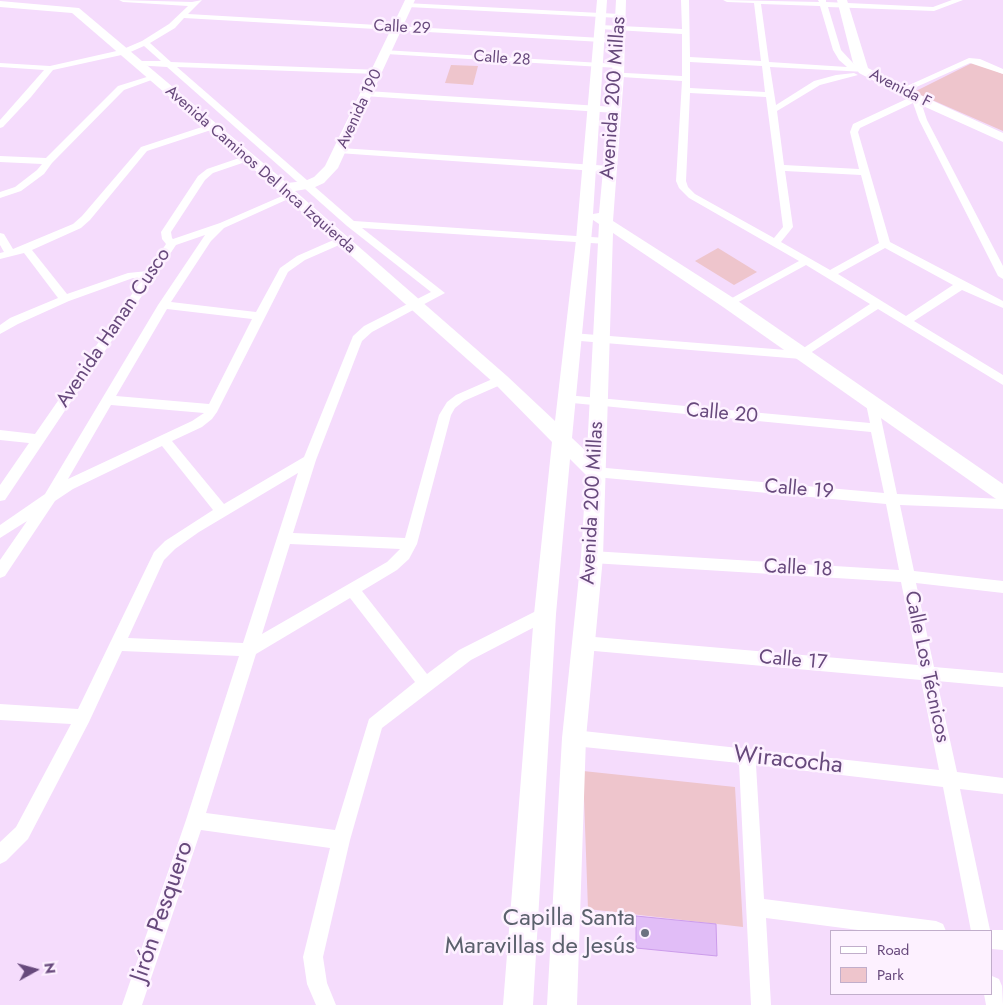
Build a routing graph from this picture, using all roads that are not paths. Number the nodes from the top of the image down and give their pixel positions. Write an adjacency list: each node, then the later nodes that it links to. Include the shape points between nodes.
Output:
1 (123, 0): 7 (street)
2 (602, 0): 13 (main road, Avenida 200 Millas)
3 (685, 0): 15 (street)
4 (727, 0): 6 (street)
5 (959, 0): 10 (street, via 934,10)
6 (757, 1): 9 (street); 21 (street)
7 (197, 2): 12 (street)
8 (409, 2): 13 (street); 14 (main road, Avenida 190)
9 (822, 2): 10 (street); 29 (street, via 842,58 850,66)
10 (842, 3): 29 (main road, Avenida F, via 859,63)
11 (0, 4): 17 (main road, Avenida Caminos Del Inca Izquierda, via 74,10)
12 (184, 16): 14 (street, Calle 29); 16 (street)
13 (611, 24): 14 (street, Calle 29); 15 (street); 25 (main road, Avenida 200 Millas); 26 (main road, Avenida 200 Millas)
14 (397, 28): 18 (main road, Avenida 190)
15 (686, 32): 19 (street)
16 (146, 43): 17 (street); 22 (street, Avenida Caminos Del Inca Izquierda)
17 (123, 52): 20 (main road, Avenida Caminos Del Inca Izquierda); 24 (street)
18 (386, 52): 25 (street, Calle 28); 27 (main road, Avenida 190)
19 (685, 59): 21 (street); 31 (street)
20 (137, 63): 22 (street); 30 (main road, Avenida Caminos Del Inca Izquierda)
21 (766, 63): 29 (street); 35 (street)
22 (168, 64): 27 (street); 51 (street, Avenida Caminos Del Inca Izquierda)
23 (0, 65): 24 (street)
24 (50, 68): 40 (street)
25 (597, 69): 26 (street, Calle 28); 37 (main road, Avenida 200 Millas)
26 (618, 70): 31 (street, Calle 28); 38 (main road, Avenida 200 Millas)
27 (377, 72): 34 (main road, Avenida 190)
28 (1003, 72): 33 (street, via 969,60)
29 (866, 73): 33 (main road, Avenida F); 39 (street, via 817,83)
30 (153, 78): 41 (main road, Avenida Caminos Del Inca Izquierda); 46 (street, via 121,88)
31 (686, 79): 32 (street)
32 (685, 90): 35 (street); 62 (street, via 681,180 684,188 692,196)
33 (900, 91): 36 (main road, Avenida F)
34 (367, 94): 37 (street); 43 (main road, Avenida 190)
35 (769, 96): 39 (street)
36 (916, 98): 42 (main road, Avenida F); 50 (street, via 856,126 854,132); 67 (street, via 923,120)
37 (594, 108): 38 (street); 47 (main road, Avenida 200 Millas)
38 (615, 110): 49 (main road, Avenida 200 Millas)
39 (771, 110): 48 (street)
40 (0, 124)
41 (212, 126): 44 (main road, Avenida Caminos Del Inca Izquierda); 64 (street, via 144,149 86,218 61,234)
42 (1003, 138)
43 (341, 151): 47 (street); 51 (main road, Avenida 190, via 326,174)
44 (248, 158): 52 (main road, Avenida Caminos Del Inca Izquierda); 61 (street, via 210,170 201,178 166,232)
45 (0, 159): 46 (street)
46 (48, 161): 53 (street, via 40,172 18,189)
47 (588, 167): 49 (street); 54 (main road, Avenida 200 Millas)
48 (781, 168): 50 (street); 62 (street, via 788,227)
49 (610, 169): 57 (main road, Avenida 200 Millas)
50 (864, 172): 63 (street)
51 (308, 185): 52 (main road, Avenida 190); 55 (street, Avenida Caminos Del Inca Izquierda)
52 (288, 192): 56 (street, Avenida Hanan Cusco); 59 (main road, Avenida Caminos Del Inca Izquierda)
53 (0, 195)
54 (586, 209): 57 (main road); 60 (main road, Avenida 200 Millas)
55 (351, 224): 60 (street); 72 (street, Avenida Caminos Del Inca Izquierda)
56 (224, 225): 61 (street, Avenida Hanan Cusco); 77 (street, via 206,239)
57 (606, 232): 60 (street); 74 (main road); 83 (main road, Avenida 200 Millas)
58 (0, 236): 65 (street)
59 (342, 240): 75 (main road, Avenida Caminos Del Inca Izquierda); 79 (street, via 284,270)
60 (584, 240): 82 (main road, Avenida 200 Millas)
61 (172, 243): 68 (street, Avenida Hanan Cusco)
62 (775, 244): 66 (street)
63 (885, 244): 69 (street); 71 (street)
64 (26, 249): 65 (street); 73 (street)
65 (5, 255)
66 (806, 261): 69 (street); 74 (street)
67 (1000, 266): 70 (street)
68 (150, 274): 73 (street, via 132,274); 94 (street, Avenida Hanan Cusco)
69 (830, 274): 76 (street)
70 (1003, 276)
71 (961, 285): 78 (street); 80 (street)
72 (439, 293): 75 (street)
73 (65, 299): 81 (street)
74 (729, 303): 84 (main road)
75 (415, 304): 85 (main road, Avenida Caminos Del Inca Izquierda); 97 (street, Jirón Pesquero, via 368,329 357,339)
76 (878, 304): 80 (street); 84 (street)
77 (164, 305): 79 (street); 88 (street)
78 (1003, 305)
79 (259, 316): 91 (street)
80 (906, 321): 86 (street)
81 (0, 330)
82 (572, 337): 83 (street); 87 (main road, Avenida 200 Millas)
83 (602, 340): 84 (street); 89 (main road, Avenida 200 Millas)
84 (801, 355): 90 (main road)
85 (501, 380): 96 (main road, Avenida Caminos Del Inca Izquierda); 107 (street, via 460,398 448,410)
86 (1003, 381)
87 (566, 399): 89 (street, Calle 20); 96 (main road, Avenida 200 Millas)
88 (108, 400): 91 (street); 101 (street)
89 (598, 403): 92 (street, Calle 20); 98 (main road, Avenida 200 Millas)
90 (872, 404): 92 (street, Calle Los Técnicos); 99 (main road)
91 (213, 409): 95 (street, via 197,424)
92 (877, 428): 102 (street, Calle Los Técnicos)
93 (0, 435): 94 (street)
94 (38, 438): 100 (street, Avenida Hanan Cusco)
95 (164, 440): 101 (street, via 68,484); 104 (street)
96 (563, 441): 98 (main road, Avenida Caminos Del Inca Izquierda); 113 (main road, Avenida 200 Millas)
97 (309, 460): 104 (street); 106 (street, Jirón Pesquero)
98 (594, 472): 102 (street, Calle 19); 108 (main road, Avenida 200 Millas)
99 (1003, 494)
100 (0, 496)
101 (51, 496): 105 (street); 109 (street)
102 (892, 499): 103 (street, Calle 19); 110 (street, Calle Los Técnicos)
103 (1003, 504)
104 (222, 512): 115 (street, via 182,536 159,556)
105 (0, 532)
106 (284, 538): 107 (street); 116 (street, Jirón Pesquero)
107 (410, 544): 112 (street, via 392,566)
108 (592, 557): 110 (street, Calle 18); 114 (main road, Avenida 200 Millas)
109 (0, 572)
110 (907, 576): 111 (street, Calle 18); 117 (street, Calle Los Técnicos)
111 (1003, 587)
112 (352, 590): 116 (street); 119 (street)
113 (545, 614): 119 (street, via 465,655); 135 (main road, Avenida 200 Millas)
114 (583, 643): 117 (street, Calle 17); 122 (main road, Avenida 200 Millas)
115 (118, 644): 116 (street); 121 (street)
116 (248, 650): 126 (street, Jirón Pesquero)
117 (927, 672): 118 (street, Calle 17); 124 (street, Calle Los Técnicos)
118 (1003, 680)
119 (426, 684): 127 (street, via 375,724)
120 (0, 712): 121 (street)
121 (83, 717): 128 (street, via 22,833)
122 (574, 738): 123 (street, Wiracocha); 136 (main road, Avenida 200 Millas)
123 (747, 756): 124 (street, Wiracocha); 129 (street)
124 (950, 780): 125 (street, Wiracocha); 131 (street, Calle Los Técnicos)
125 (1003, 786)
126 (195, 820): 127 (street); 133 (street, Jirón Pesquero)
127 (341, 840): 134 (street, via 314,957 318,984)
128 (0, 855)
129 (756, 907): 130 (street); 137 (street)
130 (928, 930)
131 (980, 930)
132 (993, 991): 138 (street)
133 (132, 1005)
134 (326, 1005)
135 (518, 1005)
136 (562, 1005)
137 (761, 1005)
138 (996, 1005)

